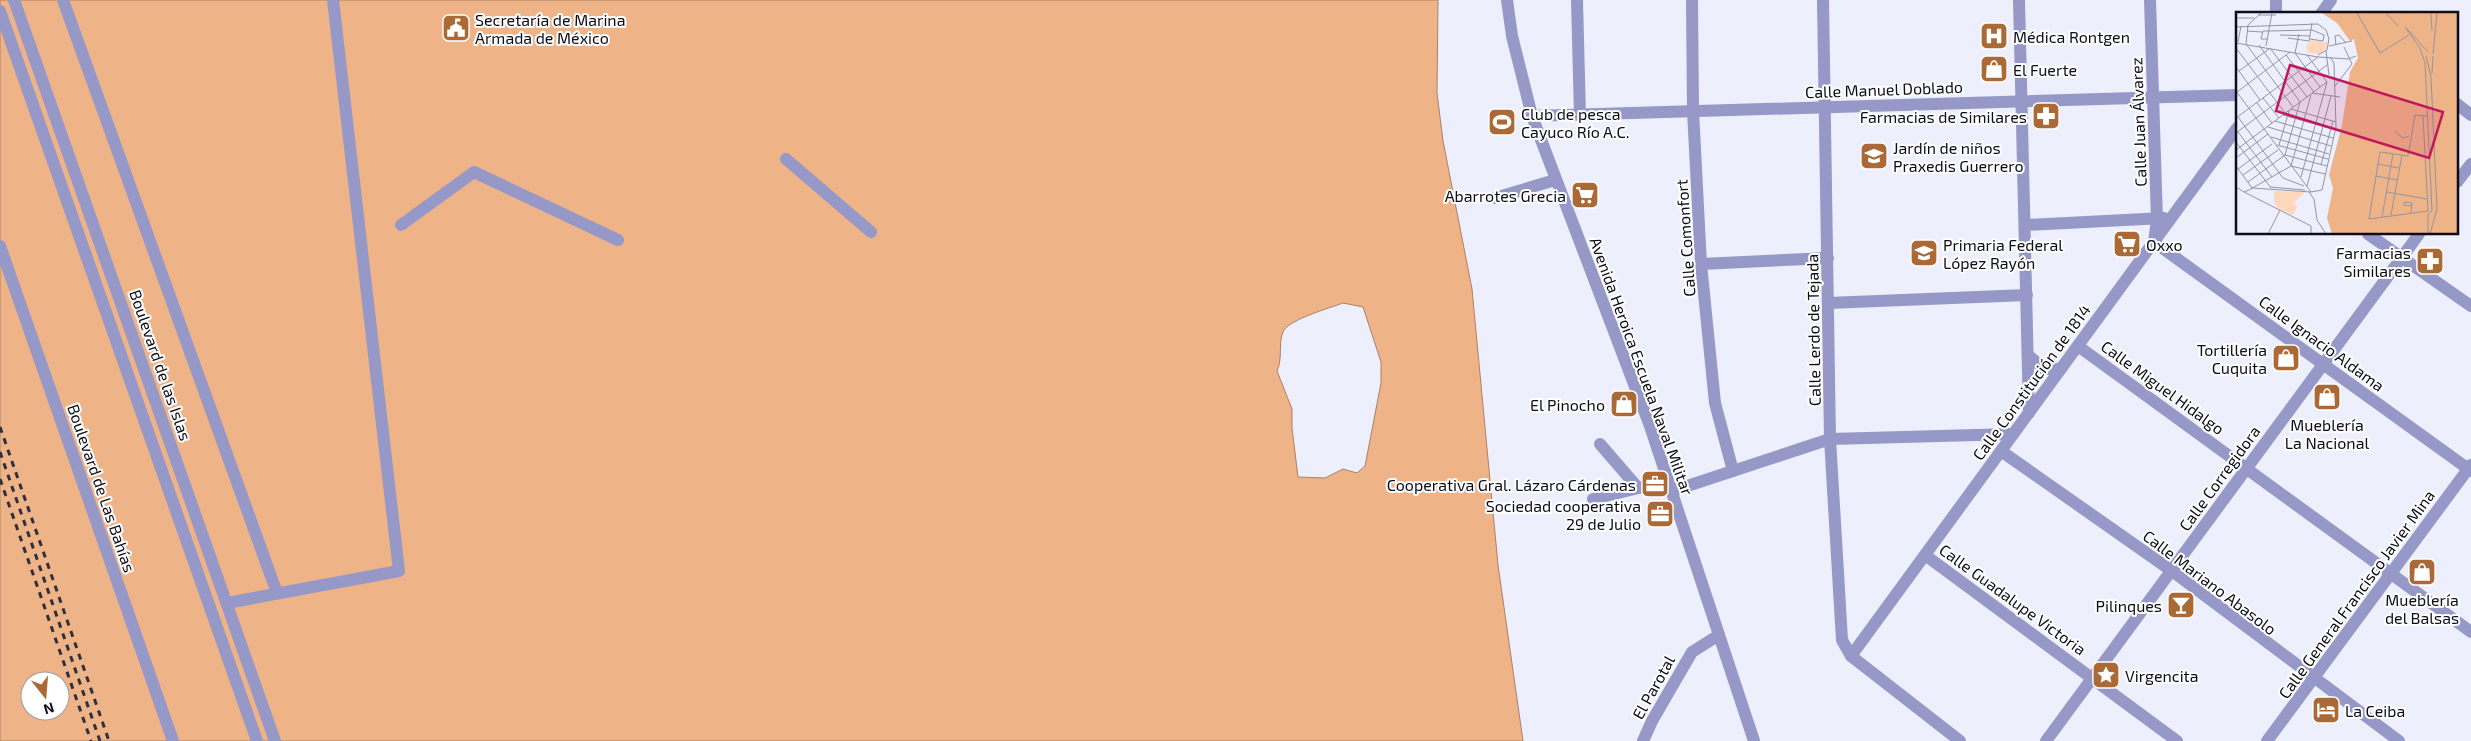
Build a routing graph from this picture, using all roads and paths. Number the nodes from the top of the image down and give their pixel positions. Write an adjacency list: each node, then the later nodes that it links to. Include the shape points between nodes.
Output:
1 (14, 0): 61 (street, Boulevard de las Islas)
2 (63, 0): 60 (street)
3 (333, 0): 60 (street, via 399,571)
4 (1507, 0): 19 (street, Avenida Heroica Escuela Naval Militar, via 1512,36)
5 (1577, 0): 17 (street)
6 (1692, 0): 16 (street, Calle Comonfort)
7 (1823, 0): 15 (street, Calle Lerdo de Tejada)
8 (2019, 0): 13 (street)
9 (2150, 0): 12 (street, Calle Juan Álvarez)
10 (0, 11): 68 (street)
11 (2236, 96): 12 (street, Calle Manuel Doblado)
12 (2153, 98): 13 (street, Calle Manuel Doblado); 27 (street, Calle Juan Álvarez)
13 (2022, 102): 15 (street, Calle Manuel Doblado); 29 (street)
14 (2458, 105): 18 (street)
15 (1824, 108): 16 (street, Calle Manuel Doblado); 36 (street, Calle Lerdo de Tejada)
16 (1693, 111): 17 (street, Calle Manuel Doblado); 38 (street, Calle Comonfort)
17 (1580, 115): 19 (street, Calle Manuel Doblado)
18 (2471, 115)
19 (1532, 116): 23 (street, Avenida Heroica Escuela Naval Militar)
20 (2235, 136): 26 (street, Calle Constitución de 1814)
21 (786, 159): 30 (street)
22 (2471, 164): 24 (street)
23 (1555, 180): 25 (street); 55 (street, Avenida Heroica Escuela Naval Militar)
24 (2458, 181)
25 (1495, 198)
26 (2172, 217): 27 (street); 34 (street, Calle Constitución de 1814)
27 (2157, 220): 29 (street); 34 (street, Calle Juan Álvarez)
28 (401, 225): 33 (street, via 474,172)
29 (2025, 225): 39 (street)
30 (871, 232)
31 (2369, 235): 37 (street)
32 (2418, 235): 37 (street, Calle Corregidora)
33 (618, 240)
34 (2154, 242): 42 (street, Calle Constitución de 1814); 45 (street, Calle Ignacio Aldama)
35 (0, 246): 67 (street, Boulevard de Las Bahías)
36 (1828, 258): 38 (street); 40 (street, Calle Lerdo de Tejada)
37 (2402, 258): 41 (street); 45 (street, Calle Corregidora)
38 (1701, 264): 53 (street, Calle Comonfort, via 1715,403)
39 (2027, 295): 40 (street); 43 (street)
40 (1828, 303): 48 (street, Calle Lerdo de Tejada)
41 (2471, 306)
42 (2078, 346): 44 (street, Calle Constitución de 1814); 51 (street, Calle Miguel Hidalgo)
43 (2028, 355): 44 (street, via 2044,369 2052,370 2060,369); 46 (street)
44 (2068, 360): 46 (street, Calle Constitución de 1814)
45 (2324, 364): 51 (street, Calle Corregidora); 52 (street, Calle Ignacio Aldama)
46 (2029, 413): 47 (street, Calle Constitución de 1814)
47 (2013, 434): 48 (street); 50 (street, Calle Constitución de 1814)
48 (1830, 439): 53 (street); 64 (street, Calle Lerdo de Tejada, via 1842,640)
49 (1600, 444): 54 (street)
50 (2001, 451): 57 (street, Calle Constitución de 1814); 58 (street, Calle Mariano Abasolo)
51 (2246, 467): 58 (street, Calle Corregidora); 59 (street, Calle Miguel Hidalgo)
52 (2470, 468): 59 (street, Calle General Francisco Javier Mina)
53 (1733, 471): 55 (street)
54 (1638, 488): 55 (street, via 1655,484); 56 (street)
55 (1672, 491): 63 (street, Avenida Heroica Escuela Naval Militar)
56 (1593, 498)
57 (1925, 554): 64 (street, Calle Constitución de 1814); 65 (street, Calle Guadalupe Victoria)
58 (2172, 572): 65 (street, Calle Corregidora); 66 (street, Calle Mariano Abasolo)
59 (2390, 574): 62 (street, Calle Miguel Hidalgo); 66 (street, Calle General Francisco Javier Mina)
60 (277, 593): 61 (street)
61 (227, 602): 69 (street, Boulevard de las Islas)
62 (2471, 632)
63 (1719, 635): 70 (street, El Parotal, via 1692,652); 71 (street, Avenida Heroica Escuela Naval Militar)
64 (1851, 656): 72 (street)
65 (2092, 677): 73 (street, Calle Corregidora); 74 (street, Calle Guadalupe Victoria)
66 (2314, 679): 75 (street, Calle General Francisco Javier Mina); 76 (street, Calle Mariano Abasolo)
67 (173, 741)
68 (257, 741)
69 (276, 741)
70 (1643, 741)
71 (1754, 741)
72 (1960, 741)
73 (2046, 741)
74 (2177, 741)
75 (2267, 741)
76 (2399, 741)

